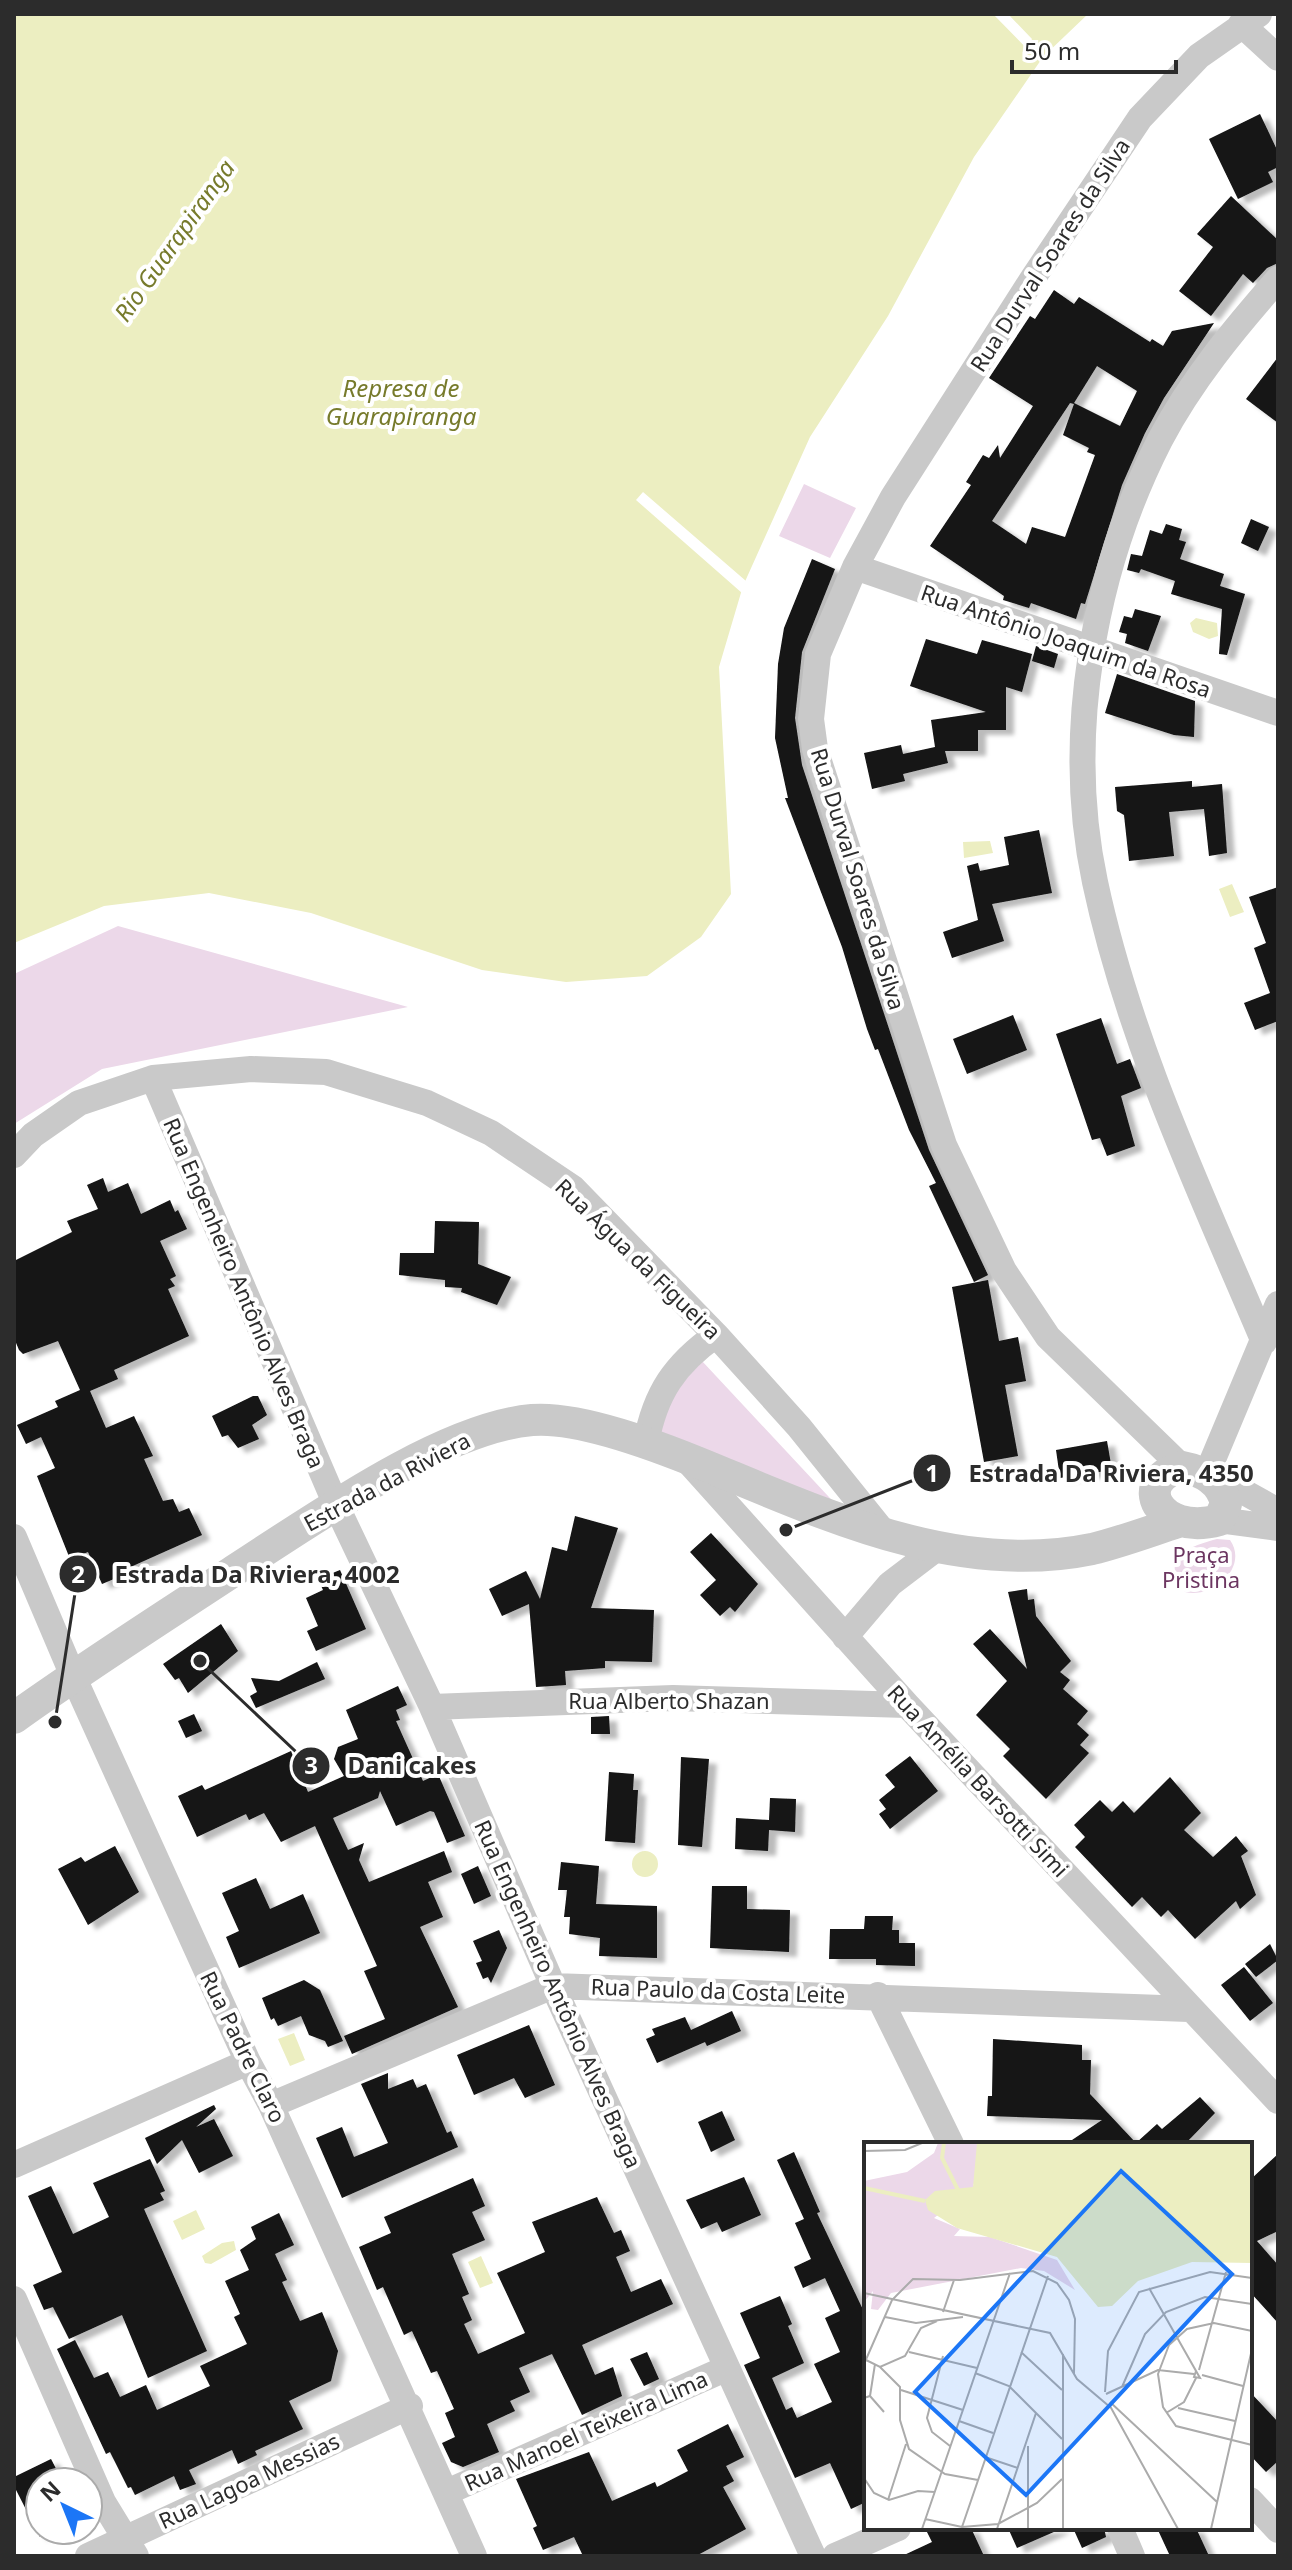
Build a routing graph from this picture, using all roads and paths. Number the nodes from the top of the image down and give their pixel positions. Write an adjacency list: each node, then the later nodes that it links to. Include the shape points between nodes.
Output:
1 (1250, 19): 2 (street); 4 (street, Rua Durval Soares da Silva, via 1171,82 1140,118 893,497)
2 (1278, 58)
3 (1278, 279): 5 (street, via 1206,366 1161,438 1118,547)
4 (855, 567): 5 (street, Rua Antônio Joaquim da Rosa); 14 (street, Rua Durval Soares da Silva, via 818,654 811,719 815,749 944,1145 1004,1271 1048,1337 1145,1431)
5 (1092, 651): 6 (street, Rua Antônio Joaquim da Rosa); 11 (street, via 1083,754 1086,820 1101,907 1132,1016)
6 (1278, 713)
7 (153, 1078): 8 (street, Rua Água da Figueira, via 79,1103); 10 (street, Rua Água da Figueira, via 251,1069 326,1072 427,1103 491,1133 573,1188); 15 (street, Rua Engenheiro Antônio Alves Braga)
8 (14, 1155)
9 (1278, 1304): 11 (street)
10 (716, 1335): 12 (street, via 689,1354 666,1381); 18 (street, Rua Água da Figueira)
11 (1264, 1342): 14 (street)
12 (646, 1443): 13 (street, Estrada da Riviera); 15 (street, Estrada da Riviera, via 548,1421 503,1424 450,1443)
13 (683, 1457): 18 (street, Estrada da Riviera); 21 (street, Rua Amélia Barsotti Simi)
14 (1184, 1488): 16 (street); 17 (street, Estrada da Riviera); 20 (street, Estrada da Riviera, via 1125,1538 1092,1549)
15 (336, 1505): 22 (street, Estrada da Riviera); 24 (street, Rua Engenheiro Antônio Alves Braga)
16 (1277, 1513): 17 (street)
17 (1219, 1520)
18 (885, 1534): 20 (street, Estrada da Riviera)
19 (14, 1537): 22 (street, Rua Padre Claro)
20 (936, 1549): 21 (street, via 890,1584)
21 (845, 1637): 23 (street, Rua Amélia Barsotti Simi)
22 (73, 1676): 25 (street, Estrada da Riviera); 29 (street, Rua Padre Claro)
23 (907, 1705): 24 (street, Rua Alberto Shazan, via 673,1698); 28 (street, Rua Amélia Barsotti Simi)
24 (432, 1707): 26 (street, Rua Engenheiro Antônio Alves Braga)
25 (14, 1718)
26 (553, 1986): 27 (street, Rua Paulo da Costa Leite); 31 (street, Rua Paulo da Costa Leite); 35 (street, Rua Engenheiro Antônio Alves Braga)
27 (878, 1995): 28 (street, Rua Paulo da Costa Leite); 32 (street)
28 (1189, 2009): 30 (street, Rua Amélia Barsotti Simi)
29 (248, 2062): 31 (street, Rua Padre Claro); 33 (street)
30 (1278, 2101)
31 (271, 2105): 36 (street, Rua Padre Claro)
32 (950, 2142)
33 (14, 2165)
34 (14, 2299): 42 (street, via 103,2502)
35 (725, 2369): 37 (street, Rua Manoel Teixeira Lima); 45 (street, Rua Engenheiro Antônio Alves Braga)
36 (410, 2406): 37 (street, Rua Padre Claro); 42 (street, Rua Lagoa Messias)
37 (447, 2492): 44 (street, Rua Padre Claro)
38 (1252, 2502): 41 (street)
39 (894, 2530): 46 (street)
40 (1121, 2530): 47 (street)
41 (1278, 2530)
42 (130, 2548): 43 (street, Rua Lagoa Messias)
43 (88, 2556)
44 (474, 2556)
45 (813, 2556)
46 (835, 2556)
47 (1132, 2556)

